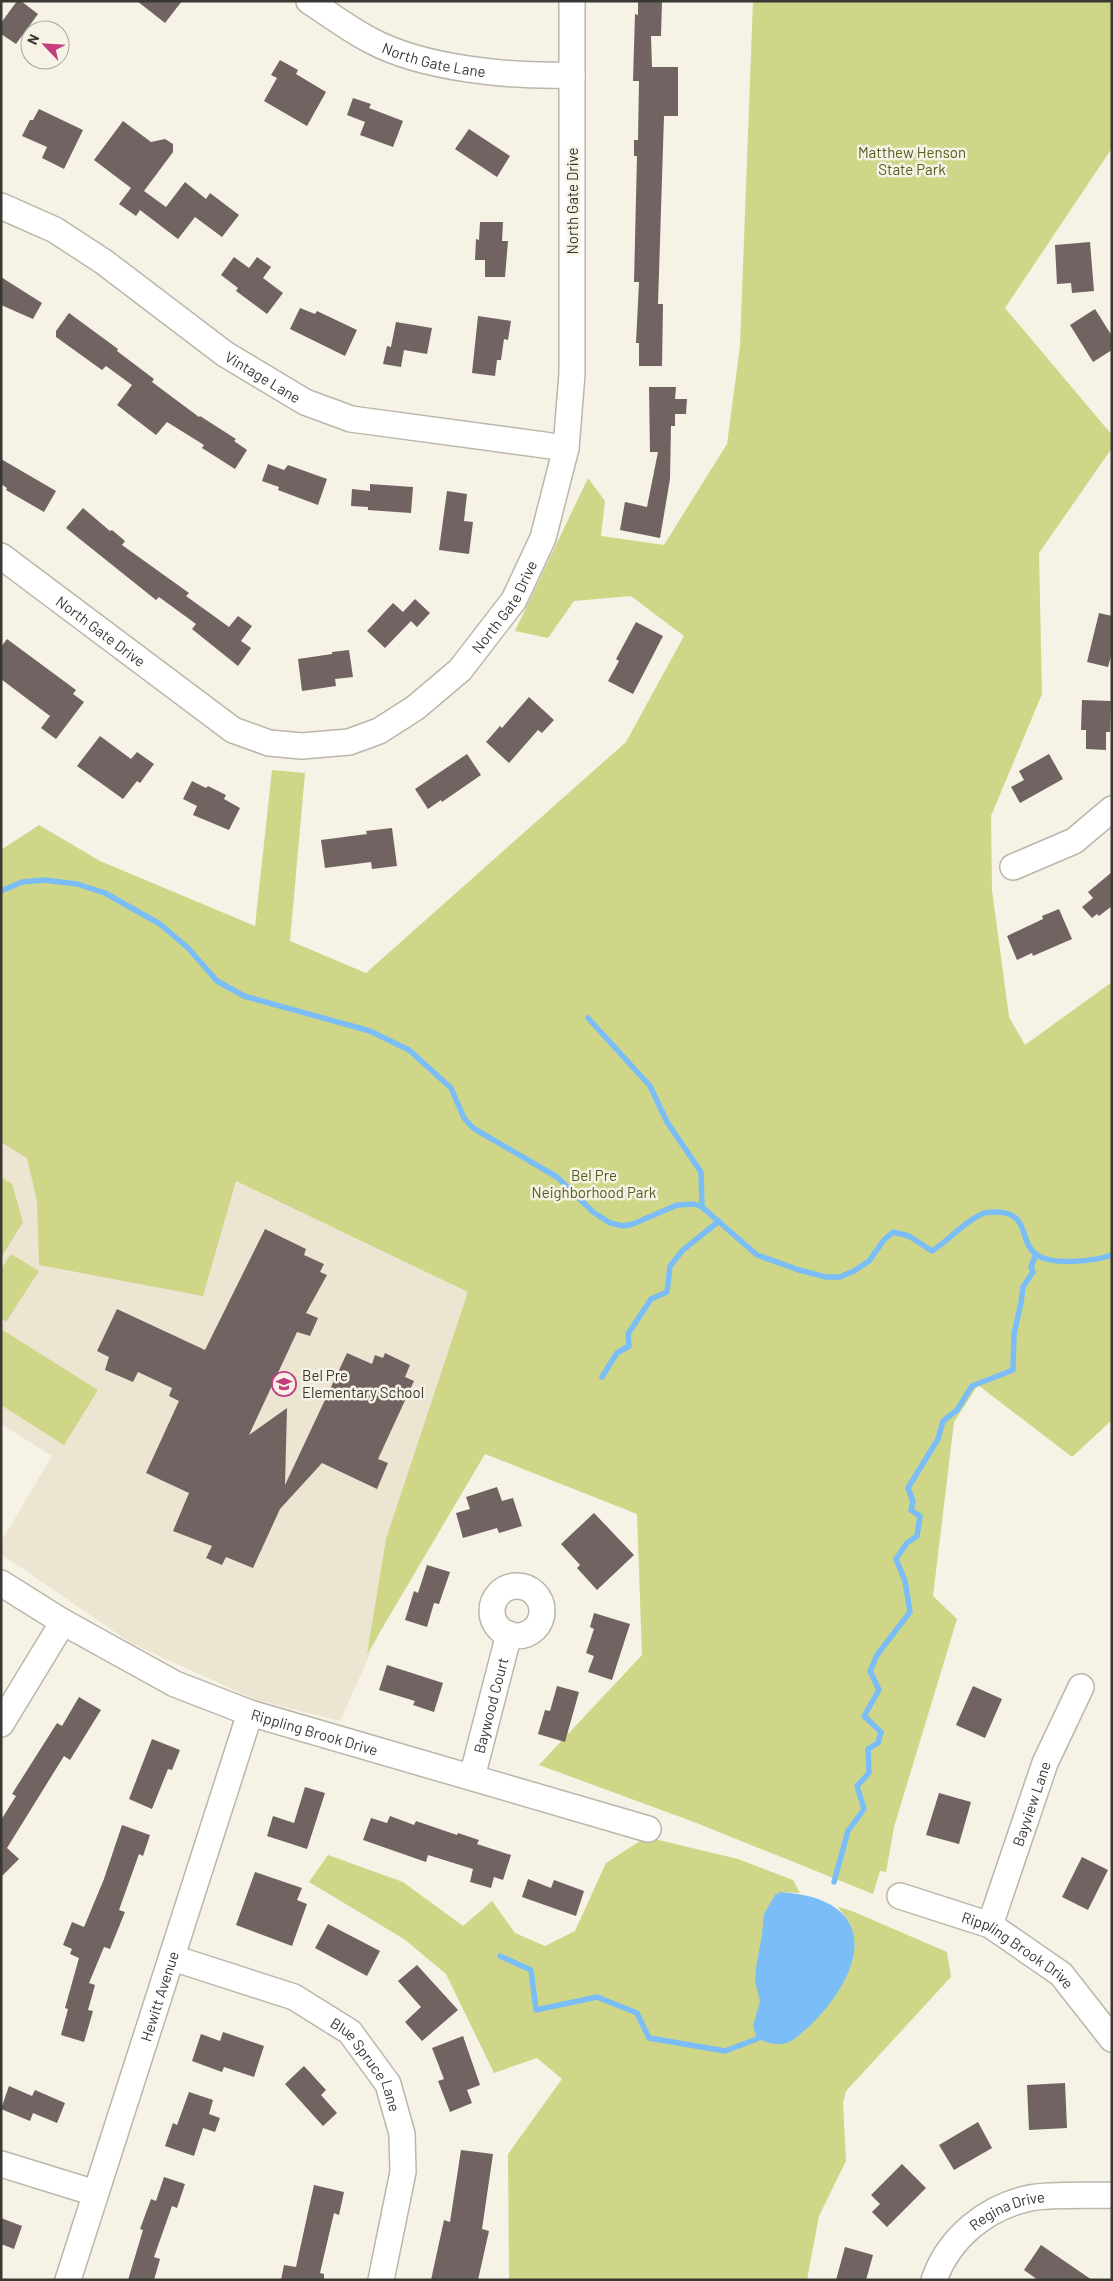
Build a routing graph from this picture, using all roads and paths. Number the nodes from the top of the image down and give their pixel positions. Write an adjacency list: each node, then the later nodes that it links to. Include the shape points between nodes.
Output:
1 (309, 1): 3 (street, North Gate Lane, via 371,41 401,53 459,68 544,76)
2 (572, 1): 3 (street, North Gate Drive)
3 (572, 75): 5 (street, North Gate Drive, via 572,374)
4 (1, 206): 5 (street, Vintage Lane, via 55,230 104,262 225,354 306,402 351,419)
5 (566, 448): 6 (street, North Gate Drive, via 543,538 514,600 460,670 415,708 379,731 349,742 302,746 269,743 233,730)
6 (1, 556)
7 (1112, 809): 8 (street, via 1074,841)
8 (1014, 867)
9 (1, 1583): 10 (street, Rippling Brook Drive)
10 (63, 1622): 13 (street, Rippling Brook Drive, via 175,1684); 14 (street)
11 (508, 1634): 15 (street, Baywood Court)
12 (1081, 1687): 18 (street, Bayview Lane, via 1045,1763)
13 (250, 1713): 15 (street, Rippling Brook Drive); 19 (street, Hewitt Avenue)
14 (1, 1724)
15 (472, 1777): 16 (street, Rippling Brook Drive)
16 (648, 1829)
17 (900, 1896): 18 (street, Rippling Brook Drive)
18 (990, 1926): 20 (street, Rippling Brook Drive, via 1061,1974)
19 (173, 1958): 22 (street, Hewitt Avenue); 25 (street, Blue Spruce Lane, via 294,1997 350,2032 388,2084 402,2134 403,2172)
20 (1112, 2039)
21 (1, 2164): 22 (street)
22 (95, 2193): 24 (street, Hewitt Avenue)
23 (1112, 2195): 26 (street, Regina Drive, via 1031,2198 996,2209 970,2227 940,2262)
24 (68, 2280)
25 (381, 2280)
26 (934, 2280)

